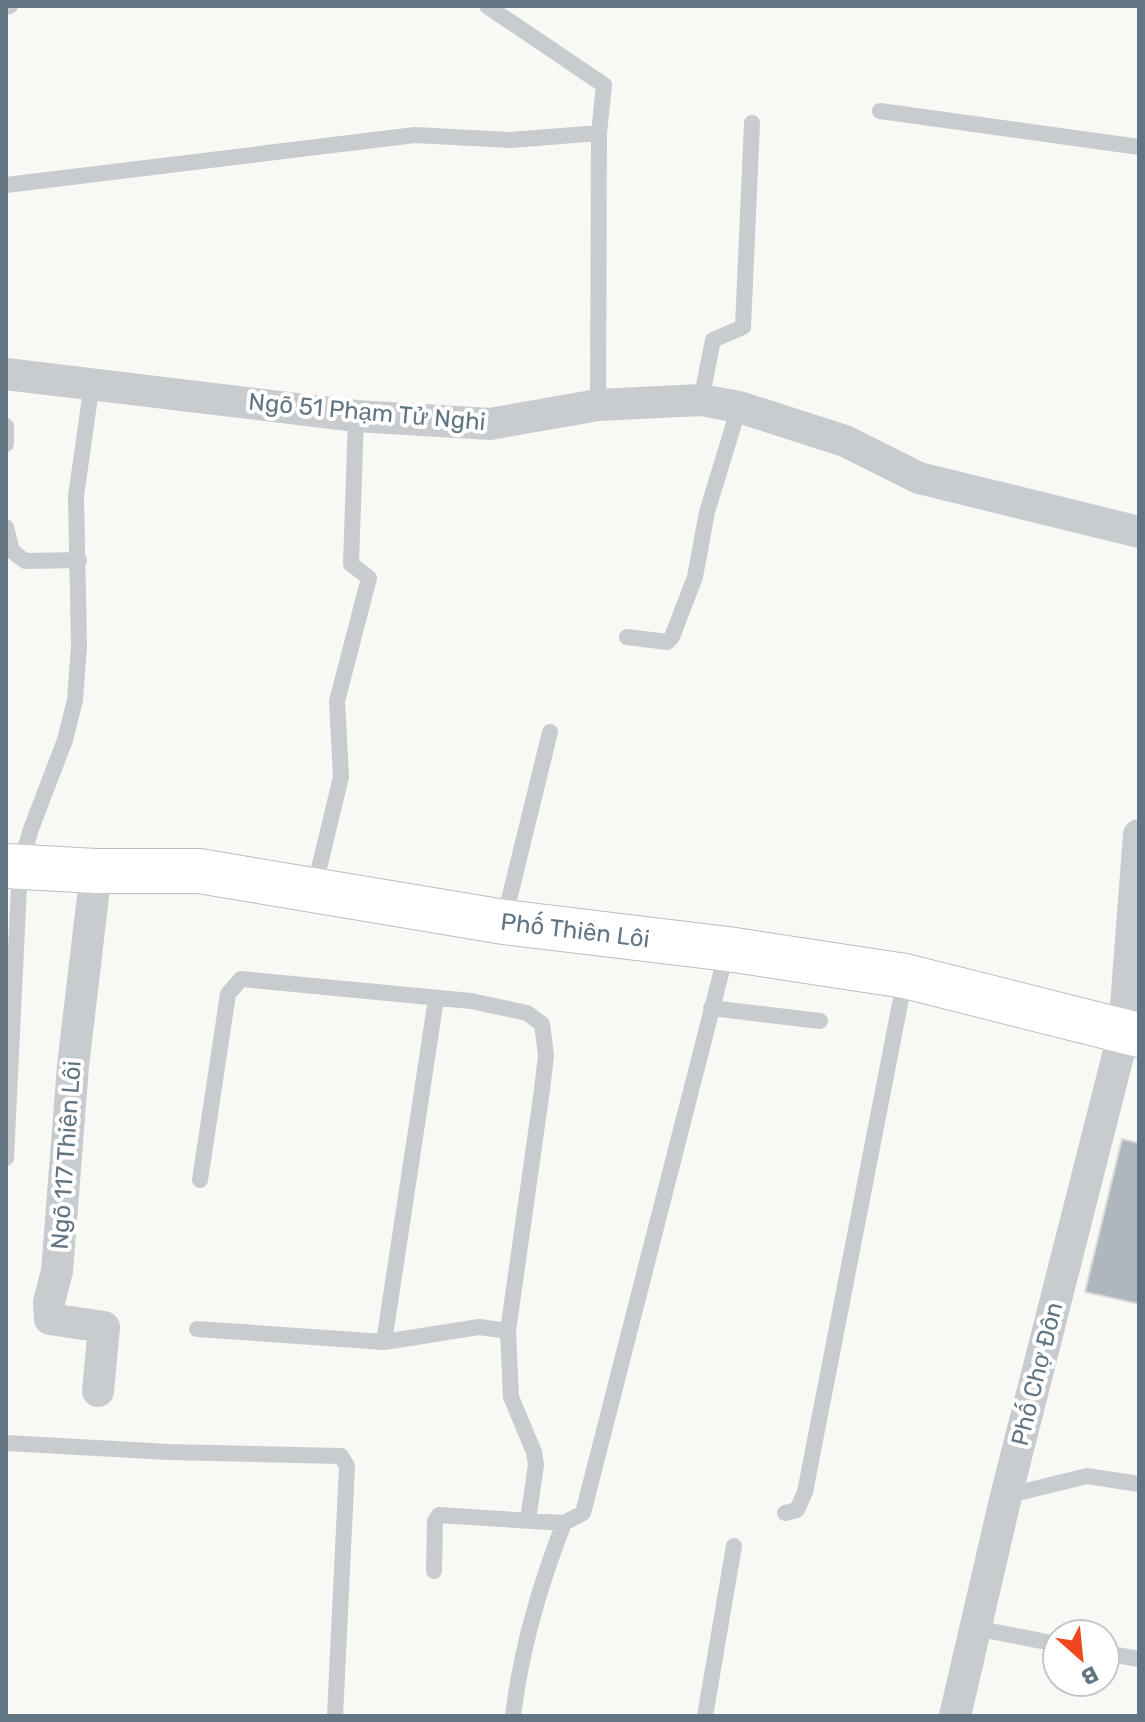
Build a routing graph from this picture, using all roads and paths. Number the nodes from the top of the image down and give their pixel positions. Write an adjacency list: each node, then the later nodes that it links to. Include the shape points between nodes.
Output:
1 (487, 6): 4 (lane, via 604,85)
2 (880, 111): 5 (lane)
3 (752, 123): 9 (lane, via 743,327 713,340)
4 (599, 133): 6 (lane, via 511,140 415,135); 10 (lane)
5 (1139, 147)
6 (6, 185)
7 (6, 374): 8 (street, Ngõ 51 Phạm Tử Nghi)
8 (92, 383): 12 (street, Ngõ 51 Phạm Tử Nghi); 17 (lane, via 76,496)
9 (701, 400): 10 (street, Ngõ 51 Phạm Tử Nghi); 11 (street, Ngõ 51 Phạm Tử Nghi)
10 (598, 405): 12 (street, Ngõ 51 Phạm Tử Nghi, via 490,424)
11 (739, 407): 16 (street, Ngõ 51 Phạm Tử Nghi, via 845,441 919,478); 18 (lane, via 707,512 695,577 672,637 667,642)
12 (356, 416): 23 (lane, via 351,564 369,578 337,701 341,777)
13 (6, 426): 14 (lane)
14 (6, 444)
15 (6, 527): 17 (lane, via 12,551 25,561)
16 (1139, 532)
17 (79, 560): 21 (lane, via 75,700 65,740)
18 (627, 637)
19 (550, 732): 24 (lane)
20 (1139, 835): 30 (street, Phố Chợ Đôn)
21 (13, 866): 22 (main road, Phố Thiên Lôi); 31 (lane)
22 (96, 871): 23 (main road, Phố Thiên Lôi, via 199,871); 37 (street, Ngõ 117 Thiên Lôi, via 57,1271 49,1302 50,1319 104,1327)
23 (313, 891): 24 (main road, Phố Thiên Lôi)
24 (504, 922): 25 (main road, Phố Thiên Lôi)
25 (728, 949): 26 (main road, Phố Thiên Lôi); 28 (lane)
26 (905, 976): 30 (main road, Phố Thiên Lôi); 41 (lane, via 805,1492 797,1510)
27 (436, 999): 33 (lane, via 254,978 233,984); 35 (lane, via 527,1013 542,1024 544,1079); 36 (lane)
28 (711, 1008): 29 (lane); 43 (lane, via 583,1513)
29 (820, 1021)
30 (1132, 1034): 40 (street, Phố Chợ Đôn)
31 (7, 1110): 32 (lane)
32 (6, 1158)
33 (200, 1180)
34 (197, 1329): 36 (lane)
35 (508, 1331): 36 (lane, via 479,1327); 42 (lane, via 511,1397 536,1465)
36 (384, 1342)
37 (98, 1391)
38 (6, 1443): 48 (lane, via 341,1456 347,1466)
39 (1139, 1484): 40 (lane, via 1087,1476)
40 (1006, 1496): 46 (street, Phố Chợ Đôn)
41 (785, 1513)
42 (528, 1520): 43 (lane); 45 (lane, via 439,1515)
43 (564, 1523): 49 (lane, via 538,1589)
44 (734, 1546): 50 (lane)
45 (434, 1571)
46 (975, 1628): 47 (lane); 51 (street, Phố Chợ Đôn)
47 (1041, 1641)
48 (335, 1716)
49 (513, 1716)
50 (705, 1716)
51 (955, 1716)

